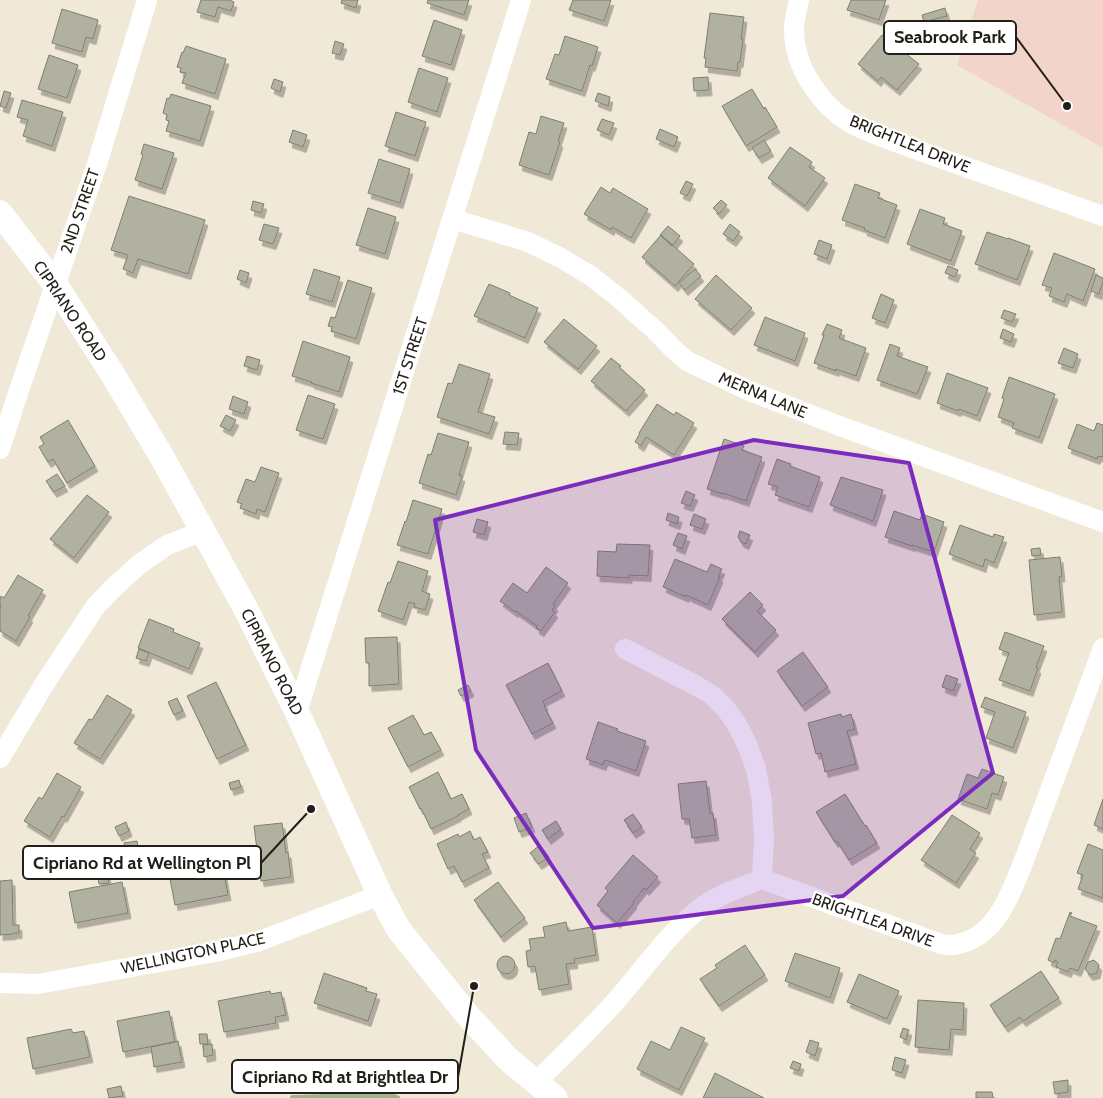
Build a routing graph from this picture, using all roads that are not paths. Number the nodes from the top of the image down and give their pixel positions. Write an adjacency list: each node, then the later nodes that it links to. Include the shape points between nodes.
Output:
1 (147, 0): 7 (street, 2ND STREET, via 97,164)
2 (521, 0): 6 (street, 1ST STREET)
3 (799, 0): 5 (street, BRIGHTLEA DRIVE, via 794,31 805,74 826,102 854,126)
4 (0, 212): 7 (street, CIPRIANO ROAD)
5 (1103, 216)
6 (453, 219): 9 (street, MERNA LANE, via 528,242 591,276 687,362 746,390); 13 (street, 1ST STREET)
7 (55, 284): 8 (street, 2ND STREET); 10 (street, CIPRIANO ROAD, via 113,375)
8 (0, 449)
9 (1103, 522)
10 (203, 531): 13 (street, CIPRIANO ROAD); 14 (street, via 167,545 113,588 95,607)
11 (1103, 648): 15 (street, BRIGHTLEA DRIVE, via 1020,871 1003,908 981,934 955,945 941,944)
12 (625, 649): 15 (street, via 712,696 736,723 756,769 762,802)
13 (297, 712): 16 (street, CIPRIANO ROAD)
14 (0, 758)
15 (762, 879): 18 (street, via 724,894 683,923 619,997)
16 (380, 895): 17 (street, WELLINGTON PLACE, via 257,942 215,952 38,984); 18 (street, CIPRIANO ROAD, via 399,930 469,1017 508,1059)
17 (0, 983)
18 (536, 1082): 19 (street, CIPRIANO ROAD)
19 (555, 1098)

